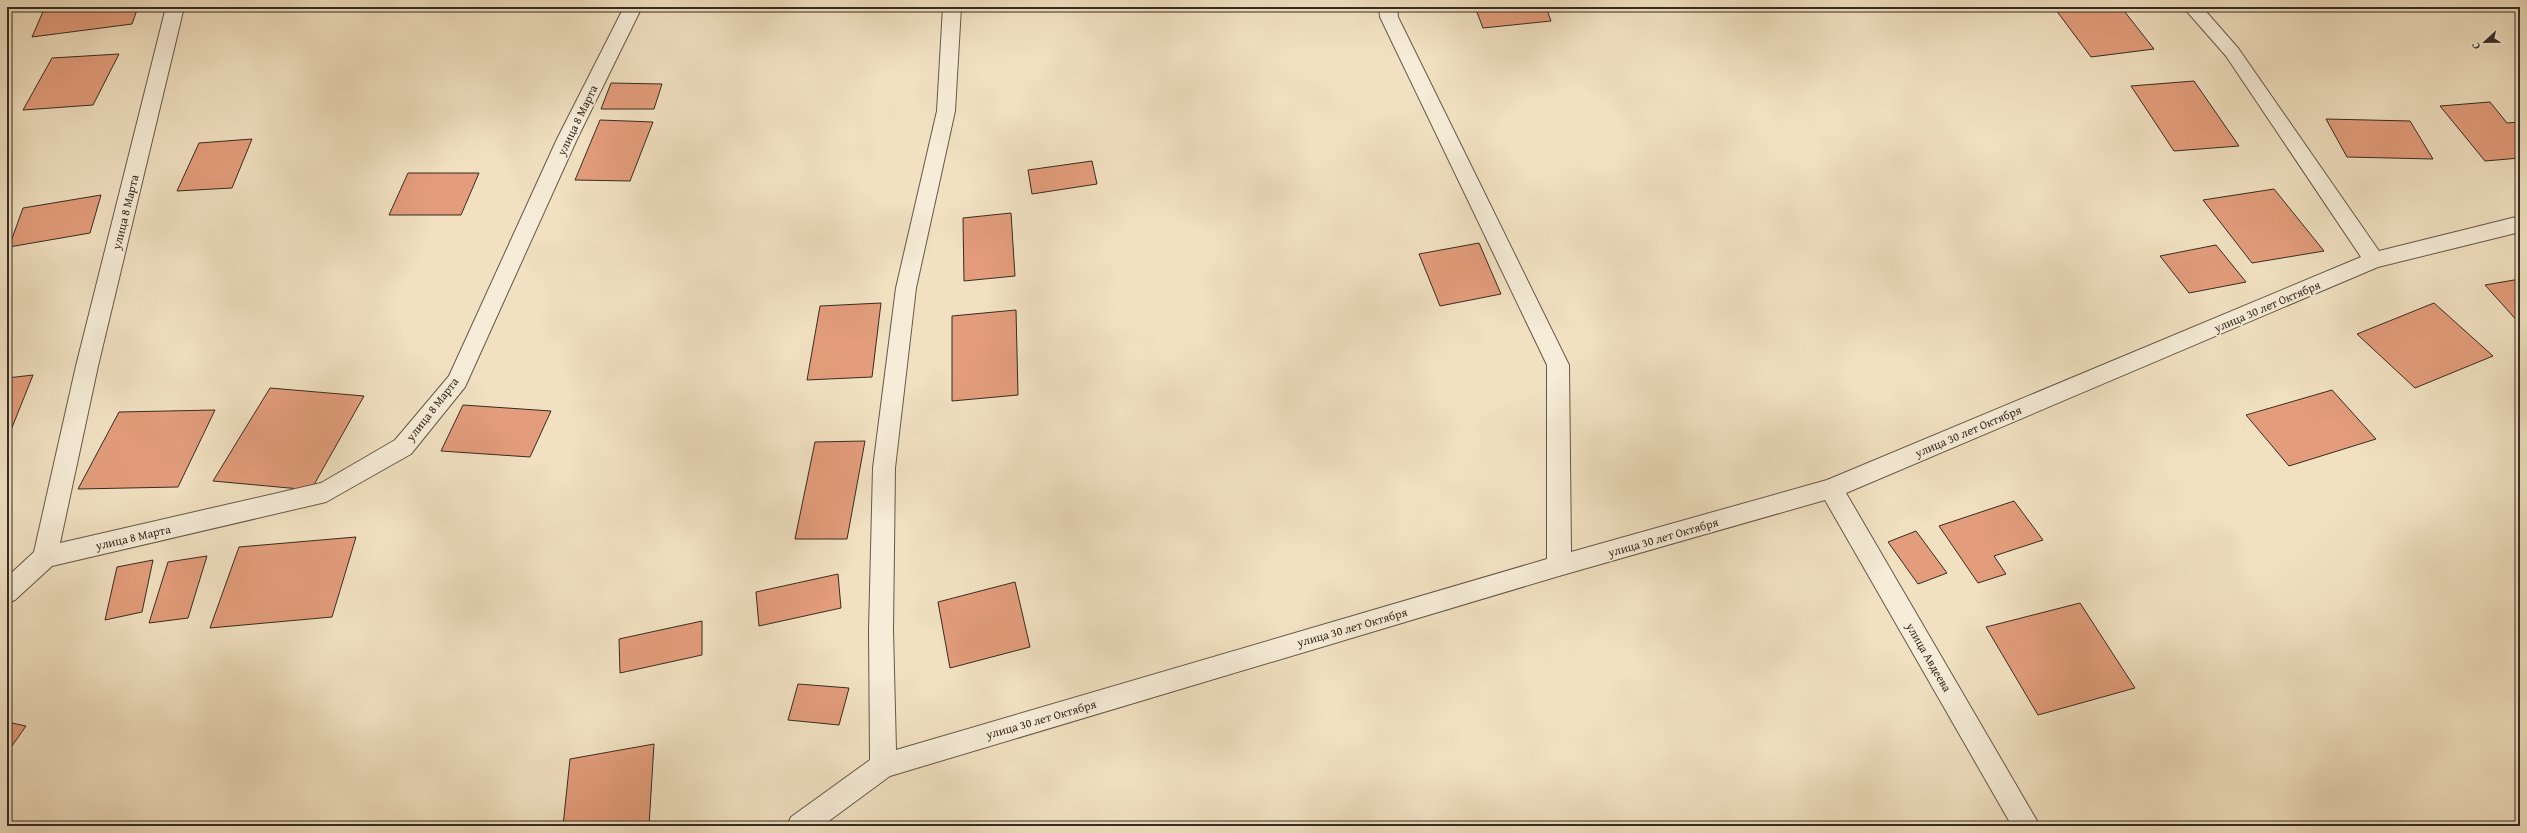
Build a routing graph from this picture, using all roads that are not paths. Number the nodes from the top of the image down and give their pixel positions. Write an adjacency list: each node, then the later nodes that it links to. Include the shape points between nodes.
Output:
1 (175, 7): 9 (street, улица 8 Марта, via 87,366)
2 (633, 7): 9 (street, улица 8 Марта, via 567,139 457,381 403,447 326,492)
3 (952, 7): 12 (street, via 946,112 906,288 884,468 881,630)
4 (1388, 7): 10 (street, via 1389,17 1558,365)
5 (2192, 7): 7 (street, via 2232,52)
6 (2520, 224): 7 (street, улица 30 лет Октября)
7 (2374, 260): 8 (street, улица 30 лет Октября)
8 (1831, 489): 10 (street, улица 30 лет Октября); 14 (street, улица Авдеева)
9 (44, 557): 11 (street)
10 (1559, 566): 12 (street, улица 30 лет Октября)
11 (7, 592)
12 (883, 766): 13 (street, улица 30 лет Октября)
13 (800, 826)
14 (2027, 826)

